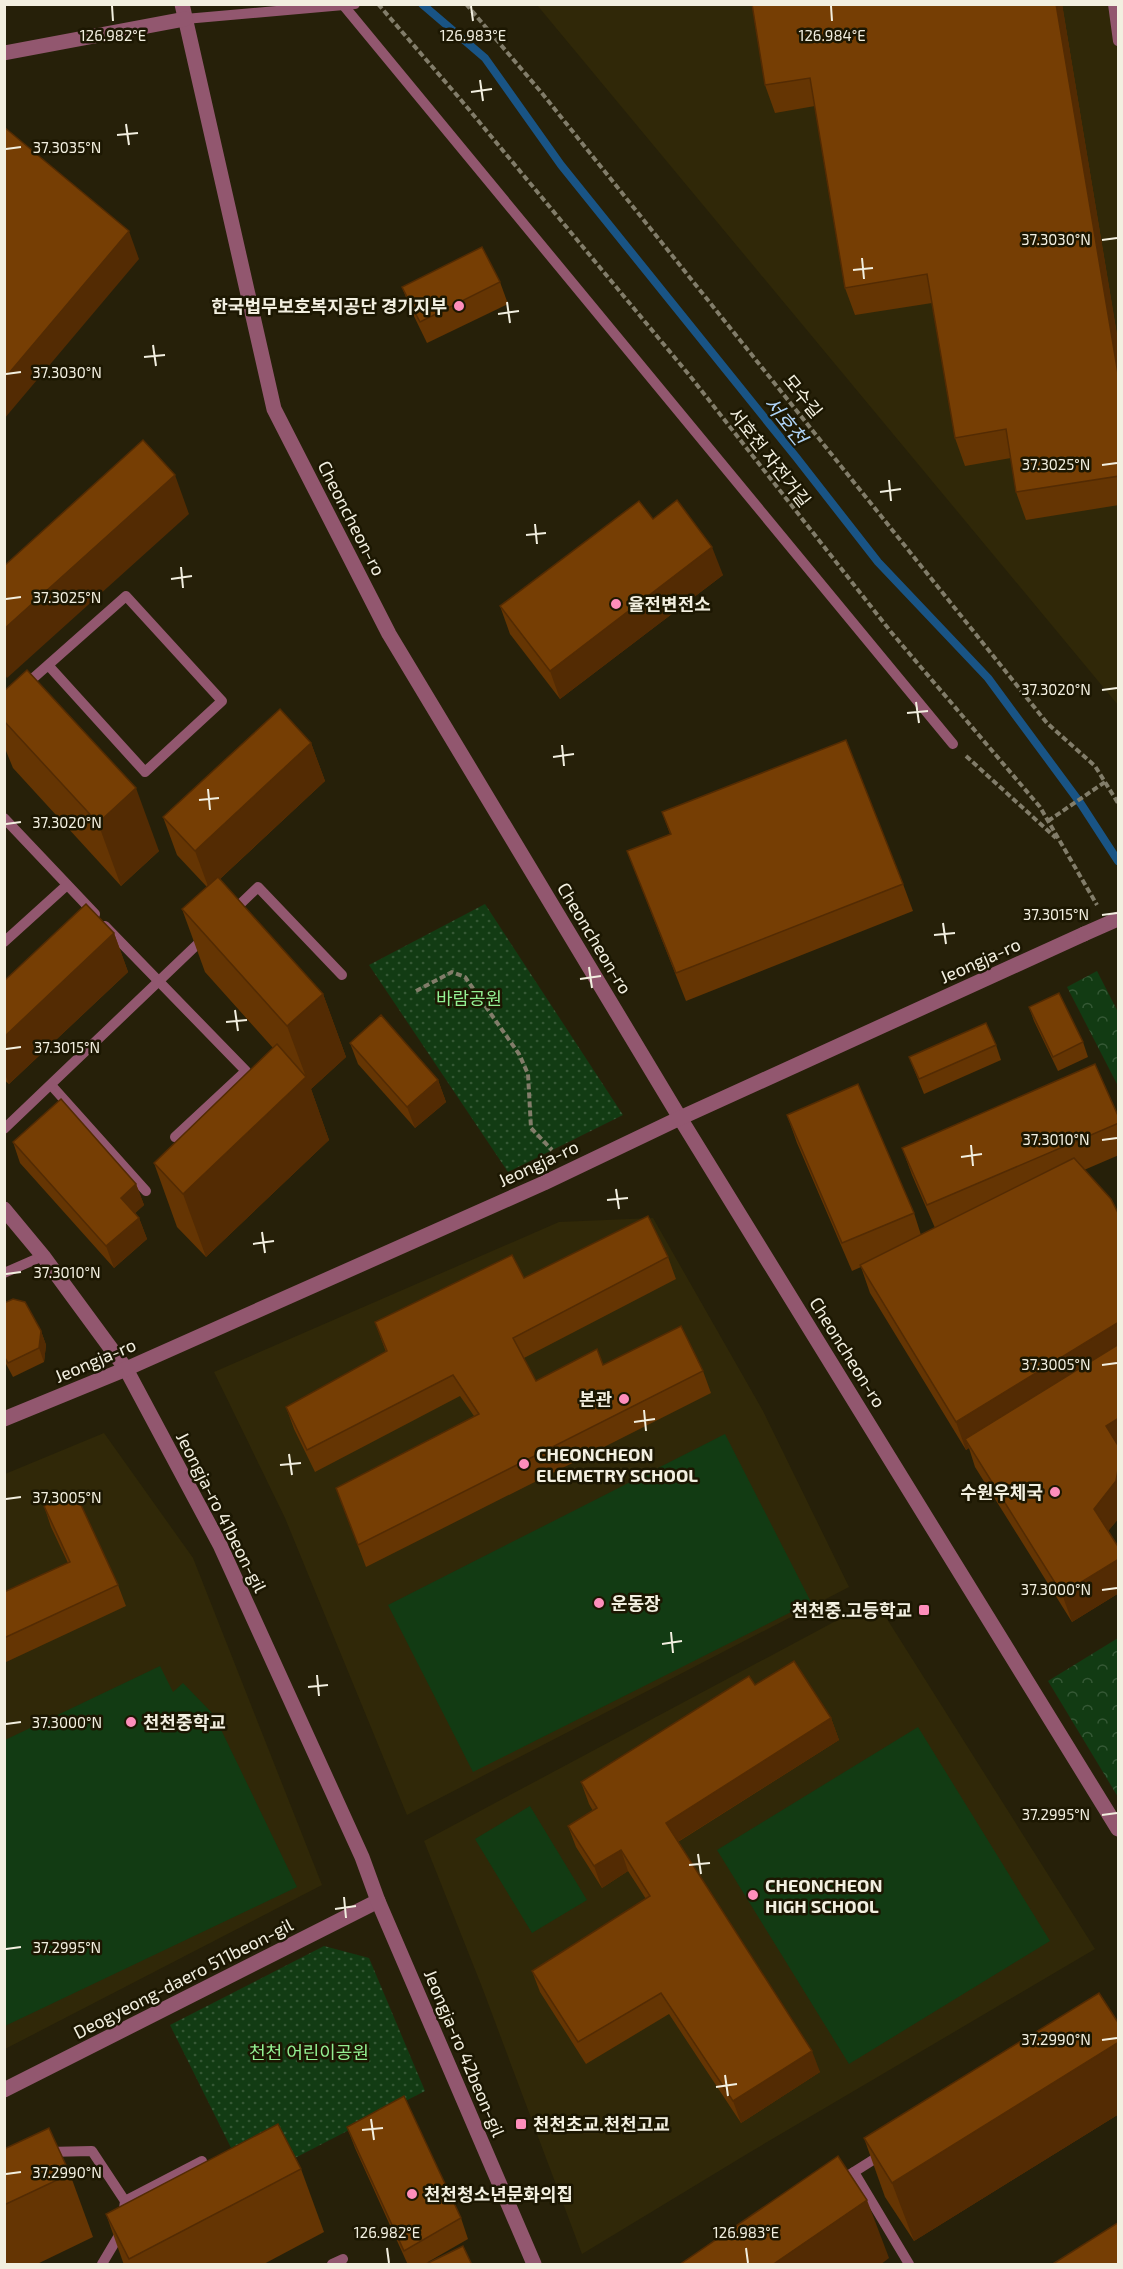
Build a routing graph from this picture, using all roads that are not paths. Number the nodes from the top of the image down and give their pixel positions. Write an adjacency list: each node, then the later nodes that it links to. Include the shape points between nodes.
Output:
1 (1113, 4): 4 (lane)
2 (350, 5): 3 (lane); 8 (lane)
3 (183, 12): 5 (street); 16 (street, Cheoncheon-ro, via 274,409 389,634)
4 (1119, 41)
5 (4, 53)
6 (48, 665): 6 (lane, via 145,772 222,701 126,596); 7 (lane)
7 (4, 704)
8 (952, 744)
9 (4, 818): 10 (lane)
10 (67, 885): 12 (lane); 14 (lane)
11 (1119, 919): 16 (street, Jeongja-ro, bridge)
12 (4, 942)
13 (342, 975): 14 (lane, via 258,887)
14 (158, 982): 15 (lane); 18 (lane, via 246,1071)
15 (51, 1086): 17 (lane); 19 (lane)
16 (680, 1118): 23 (street, Jeongja-ro, via 544,1183); 25 (street, Cheoncheon-ro)
17 (4, 1129)
18 (175, 1137)
19 (146, 1191)
20 (4, 1209): 21 (street, Jeongja-ro 41beon-gil)
21 (43, 1256): 22 (lane); 23 (street, Jeongja-ro 41beon-gil)
22 (4, 1273)
23 (126, 1369): 24 (street, Jeongja-ro); 26 (street, Jeongja-ro 41beon-gil, via 220,1545)
24 (4, 1419)
25 (1119, 1829)
26 (362, 1857): 27 (street, Jeongja-ro 42beon-gil)
27 (378, 1901): 28 (street, Deogyeong-daero 511beon-gil); 38 (street, Jeongja-ro 42beon-gil)
28 (4, 2090)
29 (895, 2146): 32 (lane)
30 (41, 2155): 34 (lane, via 50,2151 92,2151)
31 (202, 2161): 34 (lane)
32 (854, 2172): 33 (lane); 39 (lane)
33 (825, 2190)
34 (125, 2201): 36 (lane, via 122,2232)
35 (343, 2259): 37 (lane)
36 (102, 2265)
37 (332, 2265)
38 (534, 2265)
39 (909, 2265)

